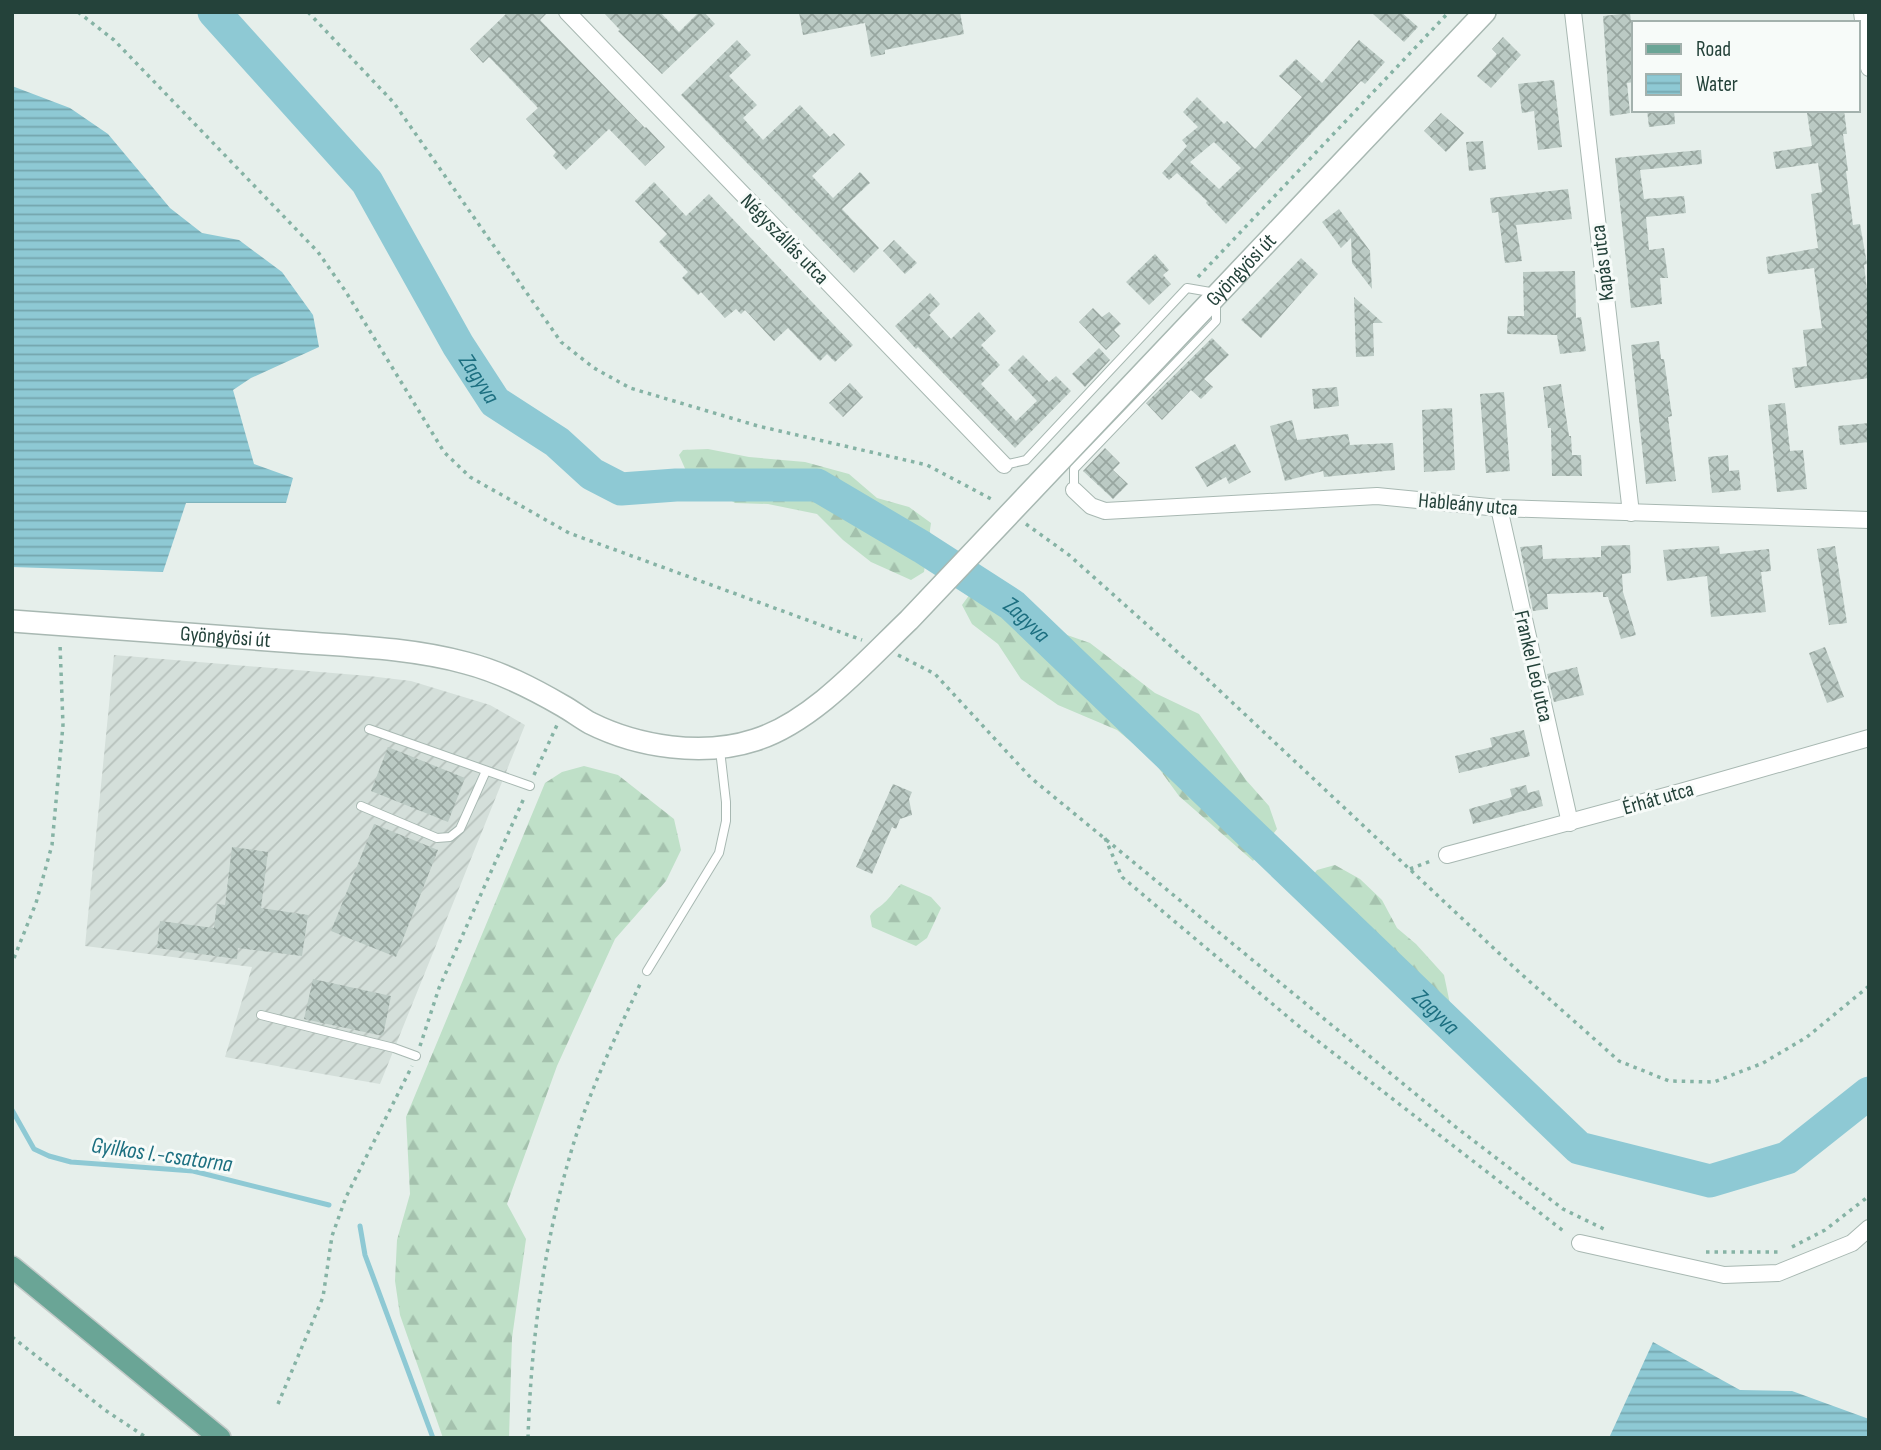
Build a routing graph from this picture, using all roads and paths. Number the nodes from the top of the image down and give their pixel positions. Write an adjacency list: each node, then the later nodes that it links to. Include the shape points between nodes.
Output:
1 (78, 12): 19 (path, via 114,40 318,252 444,452 470,477 569,534)
2 (308, 12): 14 (path, via 394,103 561,342 594,368 630,388 745,422 927,465)
3 (567, 12): 11 (street, Négyszállás utca)
4 (1449, 12): 9 (path)
5 (1485, 12): 10 (street, Gyöngyösi út)
6 (1573, 12): 15 (street, Kapás utca)
7 (1862, 12): 8 (street)
8 (1869, 68)
9 (1188, 288): 10 (lane); 11 (lane, via 1026,460)
10 (1216, 293): 12 (lane, via 1216,321 1074,469); 14 (street, Gyöngyösi út)
11 (1004, 465)
12 (1074, 490): 13 (street, Hableány utca, via 1091,506 1105,511 1377,496)
13 (1499, 508): 15 (street, Hableány utca); 26 (street, Frankel Leó utca)
14 (1013, 510): 19 (street, Gyöngyösi út); 29 (path, via 1202,674)
15 (1630, 513): 16 (street, Hableány utca)
16 (1869, 520)
17 (12, 621): 18 (street, Gyöngyösi út)
18 (60, 624): 22 (street, Gyöngyösi út, via 445,657 514,681 621,736 655,745); 30 (path, via 62,725 52,845)
19 (881, 647): 22 (street, Gyöngyösi út, via 832,692 784,727 755,741); 27 (path, via 935,674 1031,778)
20 (369, 729): 23 (lane)
21 (1869, 738): 26 (street, Érhát utca)
22 (720, 747): 31 (lane, via 726,821 719,853)
23 (486, 771): 24 (lane); 25 (lane, via 460,829 450,837 438,838)
24 (530, 786)
25 (361, 806)
26 (1570, 823): 28 (street, Érhát utca)
27 (1104, 836): 37 (path, via 1457,1128 1563,1209); 38 (path, via 1122,877 1301,1028)
28 (1447, 855): 29 (path)
29 (1410, 869): 32 (path, via 1619,1061 1669,1081 1714,1082 1763,1063 1807,1037)
30 (14, 958)
31 (647, 971): 46 (path, via 605,1059 569,1158 539,1301)
32 (1869, 986)
33 (261, 1015): 34 (lane)
34 (416, 1056)
35 (1869, 1196): 40 (path, via 1825,1230 1782,1252)
36 (1869, 1228): 39 (street)
37 (1612, 1233)
38 (1580, 1243): 39 (street, via 1724,1275 1779,1273)
39 (1852, 1243): 41 (street)
40 (1694, 1250)
41 (1869, 1250)
42 (12, 1267): 45 (main road)
43 (12, 1337): 44 (path)
44 (147, 1438)
45 (220, 1438)
46 (528, 1438)

